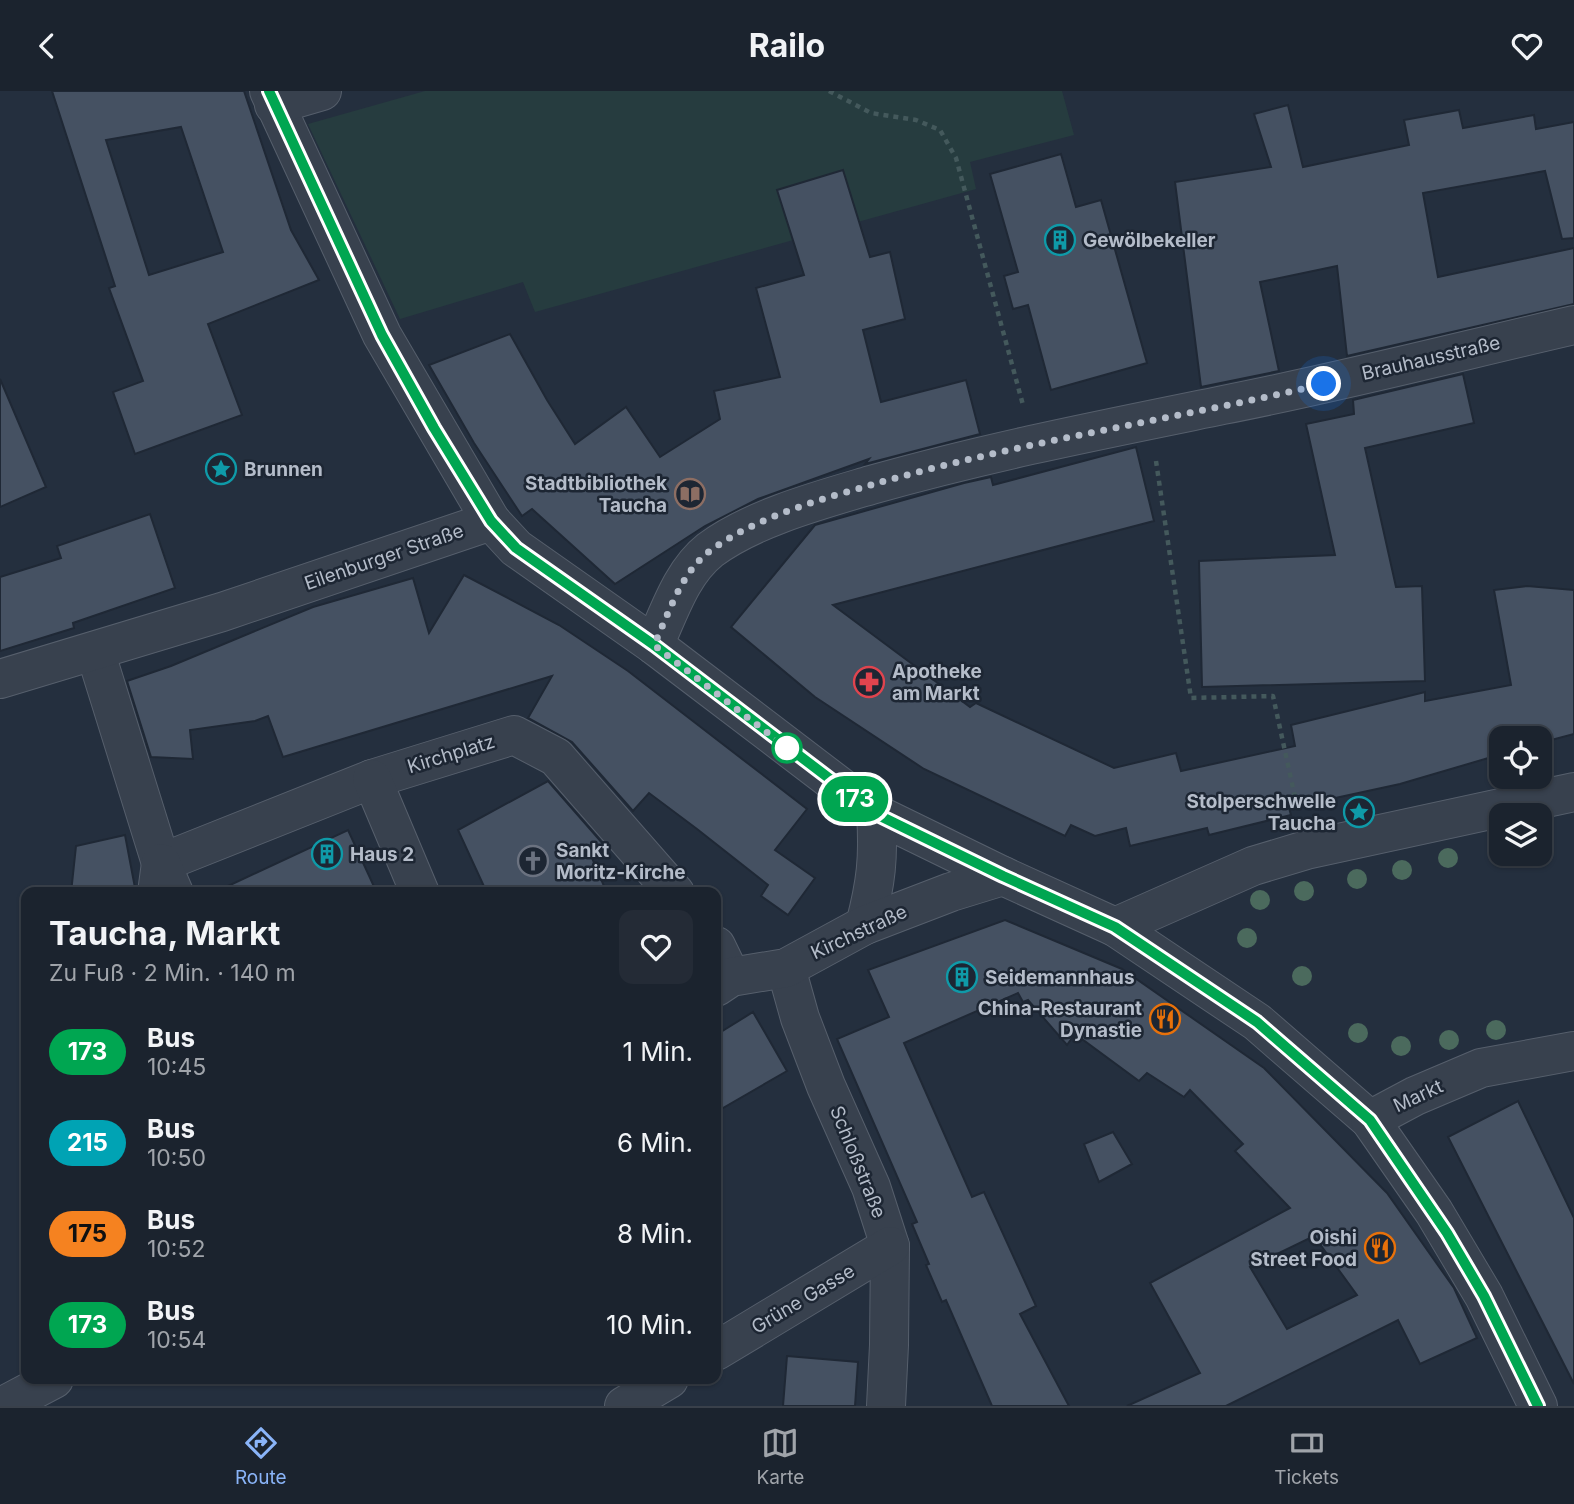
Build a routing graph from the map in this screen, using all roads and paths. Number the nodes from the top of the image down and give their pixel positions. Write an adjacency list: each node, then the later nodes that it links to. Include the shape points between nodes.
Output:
1 (322, 91): 3 (street)
2 (829, 91): 6 (path, via 871,113 916,120 940,130 946,139 956,158)
3 (272, 98): 7 (street, via 382,335)
4 (1574, 325): 5 (street, Brauhausstraße)
5 (1150, 420): 6 (street, Brauhausstraße); 14 (path, via 1191,698 1273,696)
6 (1033, 443): 8 (street, Brauhausstraße, via 810,502 735,534 708,552 685,579)
7 (491, 521): 8 (street, via 516,548); 9 (street, Eilenburger Straße)
8 (654, 645): 13 (street)
9 (95, 651): 10 (street, Eilenburger Straße); 16 (street)
10 (0, 679)
11 (372, 779): 16 (street, Kirchplatz); 17 (street); 18 (street, Kirchplatz, via 514,735 556,757)
12 (1574, 792): 14 (street)
13 (876, 814): 15 (street); 19 (street, via 875,887)
14 (1306, 850): 20 (street, via 1254,866)
15 (1003, 876): 19 (street, Kirchstraße); 20 (street, Markt)
16 (164, 883)
17 (417, 887)
18 (670, 887)
19 (865, 925): 21 (street, Kirchstraße)
20 (1115, 927): 24 (street, Markt, via 1257,1022)
21 (786, 968): 22 (street, Kirchstraße); 25 (street, Schloßstraße, via 804,1029 872,1187)
22 (721, 970)
23 (1574, 1051): 24 (street, Markt, via 1481,1068 1415,1095)
24 (1370, 1120): 32 (street, via 1484,1296)
25 (890, 1246): 26 (street, Grüne Gasse); 31 (street, Schloßstraße)
26 (721, 1348)
27 (45, 1384): 29 (street)
28 (661, 1384): 30 (street)
29 (4, 1406)
30 (624, 1406)
31 (886, 1406)
32 (1538, 1406)

